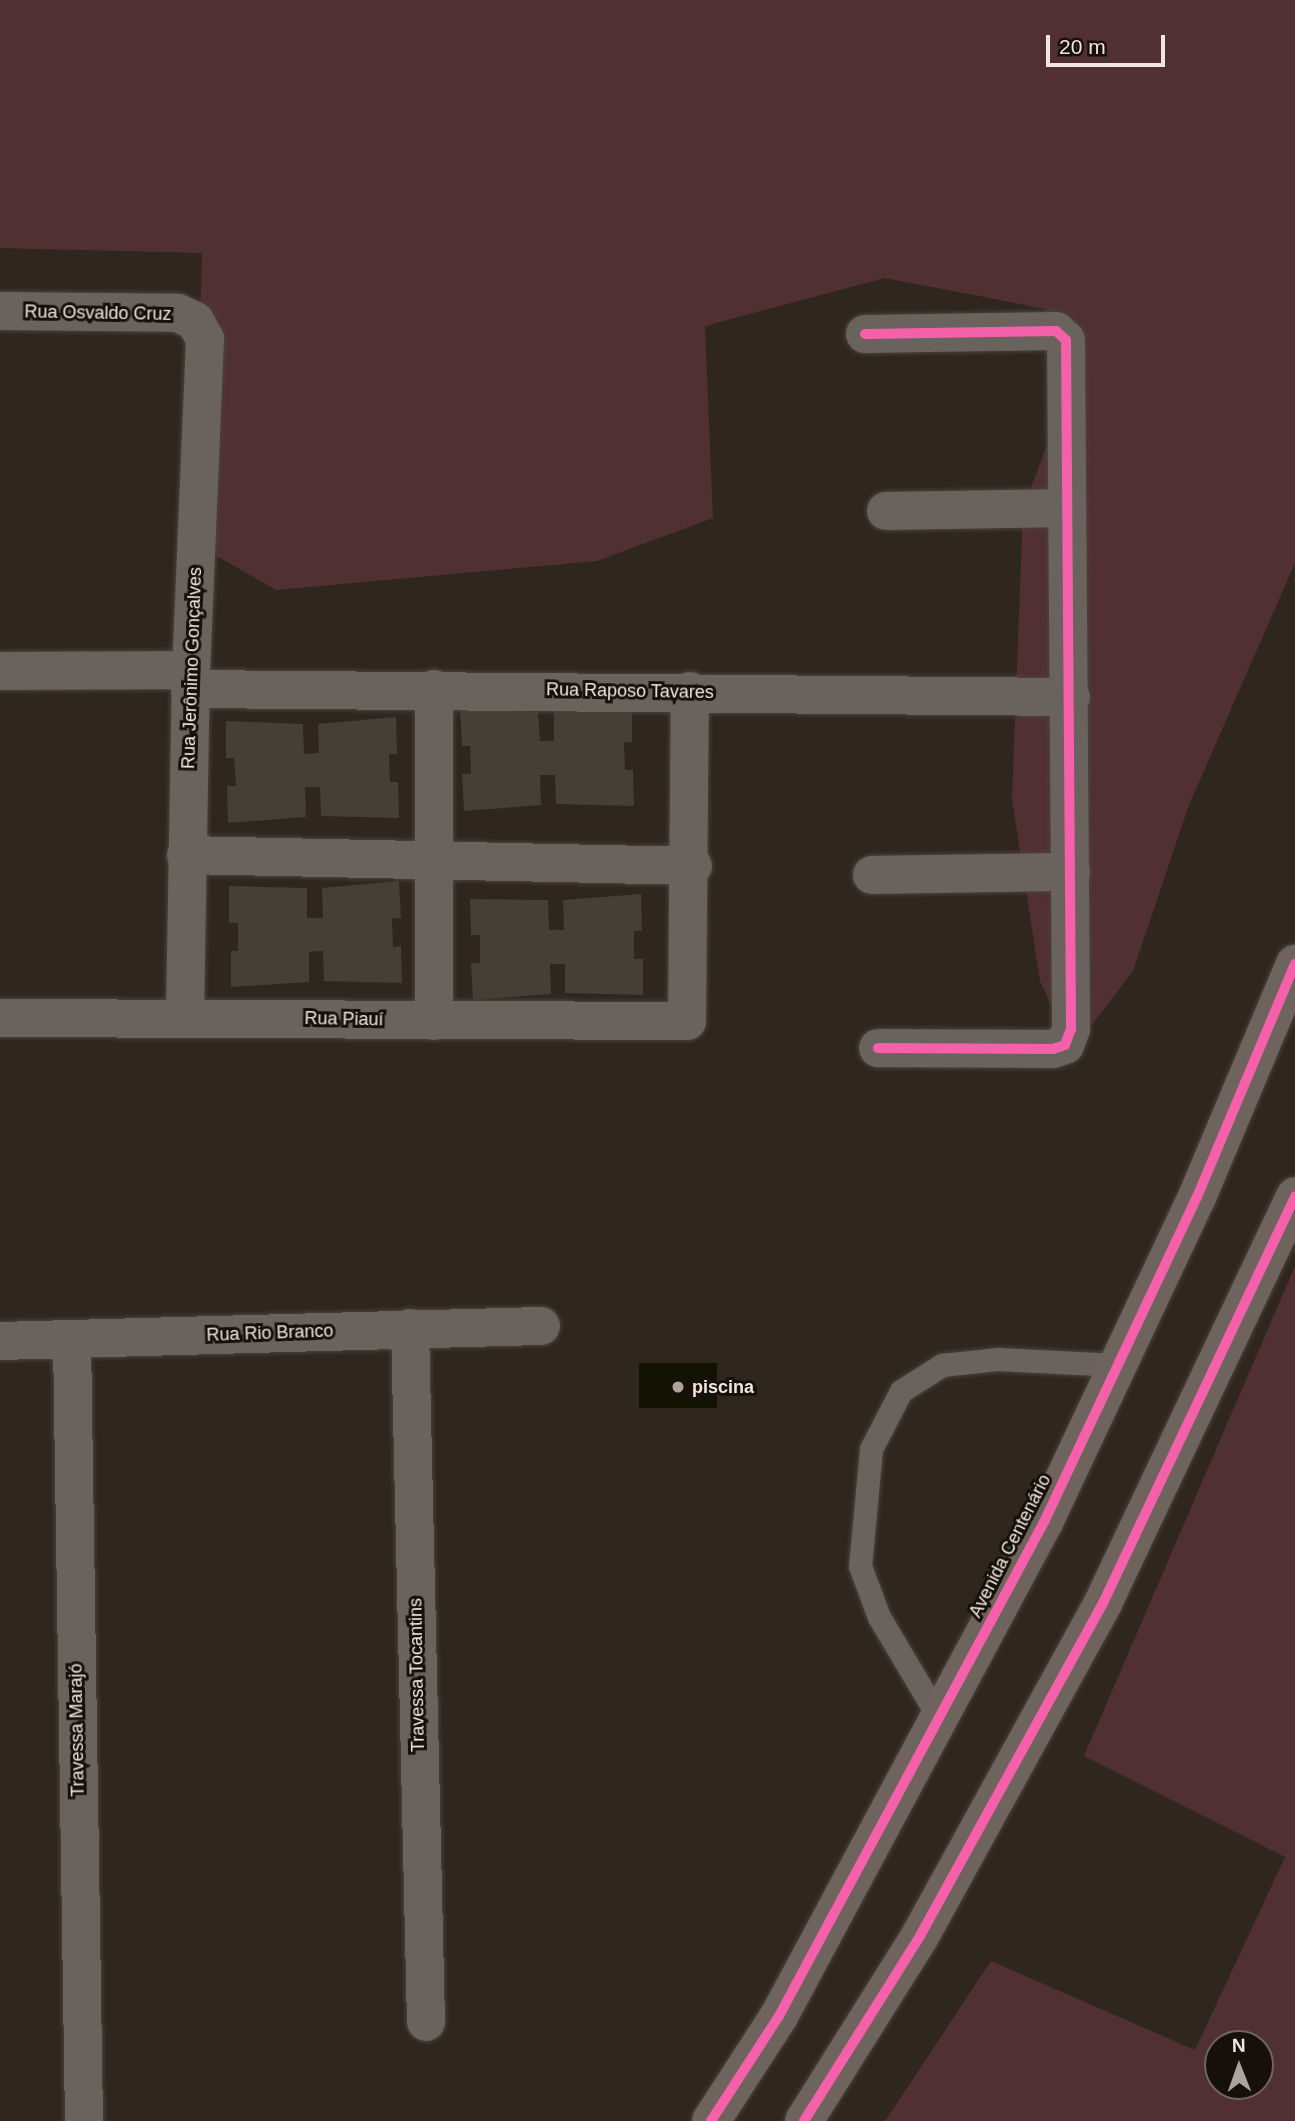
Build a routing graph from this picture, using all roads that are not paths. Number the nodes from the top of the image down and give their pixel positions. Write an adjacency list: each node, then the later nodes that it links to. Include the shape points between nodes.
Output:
1 (0, 311): 2 (street, Rua Osvaldo Cruz, via 178,313)
2 (195, 321): 7 (street, Rua Jerônimo Gonçalves, via 205,339)
3 (865, 334): 4 (street, via 1064,334)
4 (1067, 508): 5 (street); 10 (street)
5 (886, 512)
6 (0, 671): 7 (street, Rua Raposo Tavares)
7 (190, 679): 8 (street, Rua Raposo Tavares); 11 (street, Rua Jerônimo Gonçalves)
8 (434, 689): 9 (street, Rua Raposo Tavares); 12 (street)
9 (690, 691): 10 (street, Rua Raposo Tavares); 13 (street)
10 (1071, 697): 14 (street)
11 (186, 855): 12 (street); 17 (street, Rua Jerônimo Gonçalves)
12 (432, 860): 13 (street); 19 (street)
13 (693, 866): 19 (street, Rua Piauí, via 687,1021)
14 (1071, 872): 15 (street); 20 (street, via 1071,1029 1065,1045 1053,1049)
15 (872, 875)
16 (1295, 964): 26 (main road, Avenida Centenário, via 1231,1120)
17 (185, 1017): 18 (street, Rua Piauí); 19 (street, Rua Piauí)
18 (0, 1018)
19 (434, 1021)
20 (878, 1048)
21 (1295, 1196): 31 (main road, via 1103,1603 920,1936)
22 (541, 1326): 23 (street, Rua Rio Branco)
23 (410, 1328): 24 (street, Rua Rio Branco); 28 (street, Travessa Tocantins)
24 (72, 1340): 25 (street, Rua Rio Branco); 29 (street, Travessa Marajó)
25 (0, 1341)
26 (1118, 1365): 27 (main road, Avenida Centenário, via 1044,1522); 27 (lane, via 997,1359 942,1365 901,1391 877,1437 862,1511 860,1566 879,1618)
27 (939, 1718): 30 (main road, Avenida Centenário, via 779,2016)
28 (426, 2022)
29 (84, 2121)
30 (711, 2121)
31 (804, 2121)

